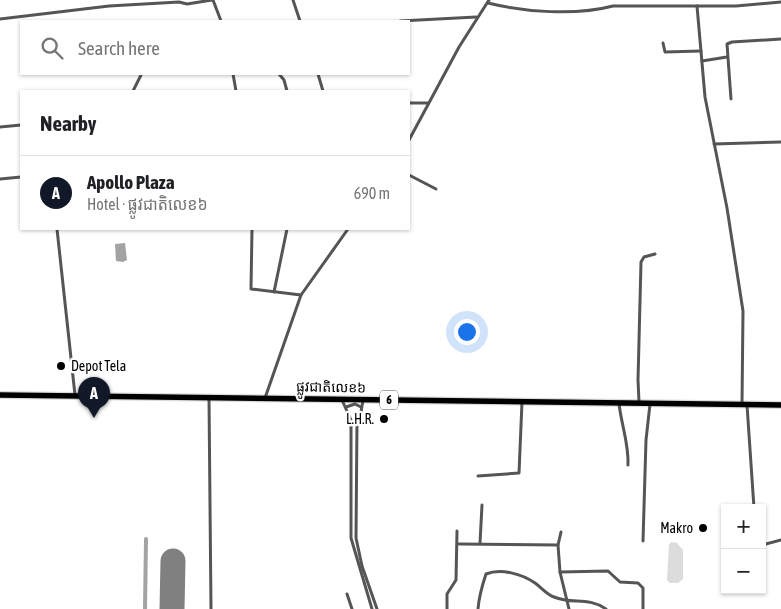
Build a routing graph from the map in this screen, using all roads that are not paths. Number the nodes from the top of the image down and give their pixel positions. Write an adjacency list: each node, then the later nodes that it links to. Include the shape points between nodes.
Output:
1 (132, 0): 7 (street)
2 (213, 0): 7 (street, via 195,4); 11 (street)
3 (293, 0): 12 (street)
4 (693, 0): 8 (street)
5 (488, 2): 8 (street, via 521,10); 9 (street)
6 (781, 2): 8 (street)
7 (132, 5): 10 (street)
8 (695, 6): 16 (street)
9 (477, 17): 13 (street); 29 (street)
10 (0, 19)
11 (221, 20)
12 (300, 20)
13 (410, 20)
14 (781, 38): 17 (street, via 732,42 727,44)
15 (663, 43): 16 (street, via 665,52)
16 (701, 51): 18 (street)
17 (727, 57): 18 (street); 27 (street)
18 (702, 61): 34 (street)
19 (141, 75): 23 (street)
20 (233, 75): 24 (street)
21 (280, 75): 25 (street)
22 (318, 75): 26 (street)
23 (134, 90)
24 (236, 90)
25 (287, 90)
26 (323, 90)
27 (731, 99)
28 (410, 103): 29 (street)
29 (428, 103): 32 (street)
30 (20, 125): 31 (street)
31 (0, 127)
32 (410, 138)
33 (781, 142): 34 (street)
34 (714, 144): 56 (street, via 728,208 743,311)
35 (410, 176): 38 (street)
36 (20, 177): 37 (street)
37 (0, 179)
38 (436, 189)
39 (57, 230): 47 (street)
40 (252, 230): 44 (street, via 250,287)
41 (287, 230): 44 (street)
42 (347, 230): 45 (street)
43 (655, 254): 54 (street, via 644,257 641,262)
44 (274, 292): 45 (street)
45 (301, 295): 49 (street)
46 (0, 394): 47 (highway, ផ្លូវជាតិលេខ៦ / 6)
47 (75, 396): 48 (highway, ផ្លូវជាតិលេខ៦ / 6)
48 (209, 397): 49 (highway, ផ្លូវជាតិលេខ៦ / 6); 77 (street)
49 (265, 398): 50 (highway, ផ្លូវជាតិលេខ៦ / 6)
50 (342, 399): 51 (highway, ផ្លូវជាតិលេខ៦ / 6); 58 (street)
51 (363, 400): 52 (highway, ផ្លូវជាតិលេខ៦ / 6); 59 (street)
52 (522, 402): 53 (highway, ផ្លូវជាតិលេខ៦ / 6); 61 (street, via 519,474)
53 (619, 403): 54 (highway, ផ្លូវជាតិលេខ៦ / 6); 60 (street, via 628,447)
54 (639, 403): 55 (highway, ផ្លូវជាតិលេខ៦ / 6)
55 (650, 403): 56 (highway, ផ្លូវជាតិលេខ៦ / 6); 69 (street)
56 (744, 404): 57 (highway, ផ្លូវជាតិលេខ៦ / 6); 62 (street)
57 (780, 405)
58 (346, 407): 59 (street, via 356,404); 66 (street, via 351,420)
59 (361, 407): 67 (street, via 356,429)
60 (628, 465)
61 (478, 476)
62 (754, 504)
63 (482, 505): 70 (street)
64 (457, 530): 71 (street)
65 (561, 532): 73 (street)
66 (351, 538): 67 (street); 79 (street)
67 (356, 538): 80 (street)
68 (781, 540): 72 (street)
69 (643, 541)
70 (480, 543): 71 (street); 73 (street)
71 (459, 544): 81 (street, via 456,580 447,594)
72 (766, 544)
73 (558, 545): 74 (street)
74 (560, 572): 76 (street); 85 (street, via 608,571 620,582 638,583 643,588)
75 (347, 594): 78 (street)
76 (567, 600): 82 (street, via 554,597 516,574 491,572 486,574 479,593); 83 (street); 84 (street, via 594,602)
77 (211, 609)
78 (352, 609)
79 (372, 609)
80 (377, 609)
81 (446, 609)
82 (478, 609)
83 (569, 609)
84 (606, 609)
85 (644, 609)

